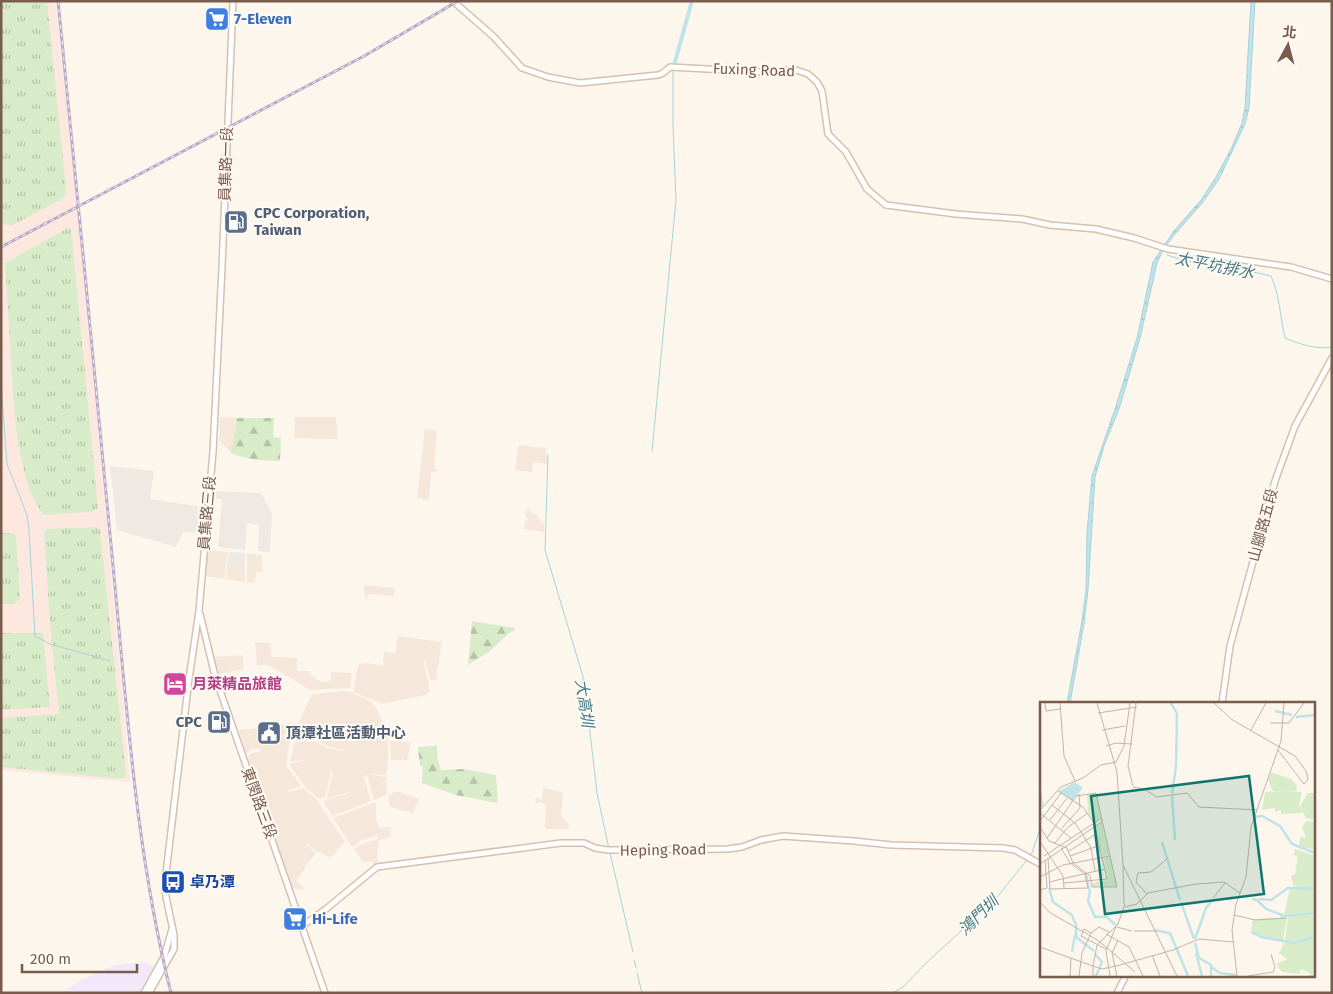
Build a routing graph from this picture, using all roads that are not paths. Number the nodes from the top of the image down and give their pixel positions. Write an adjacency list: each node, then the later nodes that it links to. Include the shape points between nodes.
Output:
1 (233, 1): 5 (street, 員集路一段)
2 (453, 1): 3 (street, Fuxing Road, via 494,36 522,68 548,78 580,83 658,75 670,67 763,72 792,70 808,74 822,91 828,134 846,152 867,189 886,205 1096,229 1168,249 1291,267)
3 (1332, 279)
4 (1332, 358): 7 (street, 山腳路五段, via 1295,426 1275,481 1230,646)
5 (215, 416): 6 (street, 員集路三段)
6 (199, 611): 9 (street, 東閔路三段, via 215,676); 10 (street, via 166,882)
7 (1222, 702)
8 (1040, 864): 9 (street, Heping Road, via 1015,850 1003,848 891,845 783,836 728,849 610,850 584,843 561,843 377,867)
9 (302, 926): 14 (street, 東閔路三段)
10 (173, 929): 12 (street, via 163,960); 13 (street, via 174,949)
11 (1125, 976): 15 (street)
12 (144, 993)
13 (149, 993)
14 (325, 993)
15 (1116, 993)

